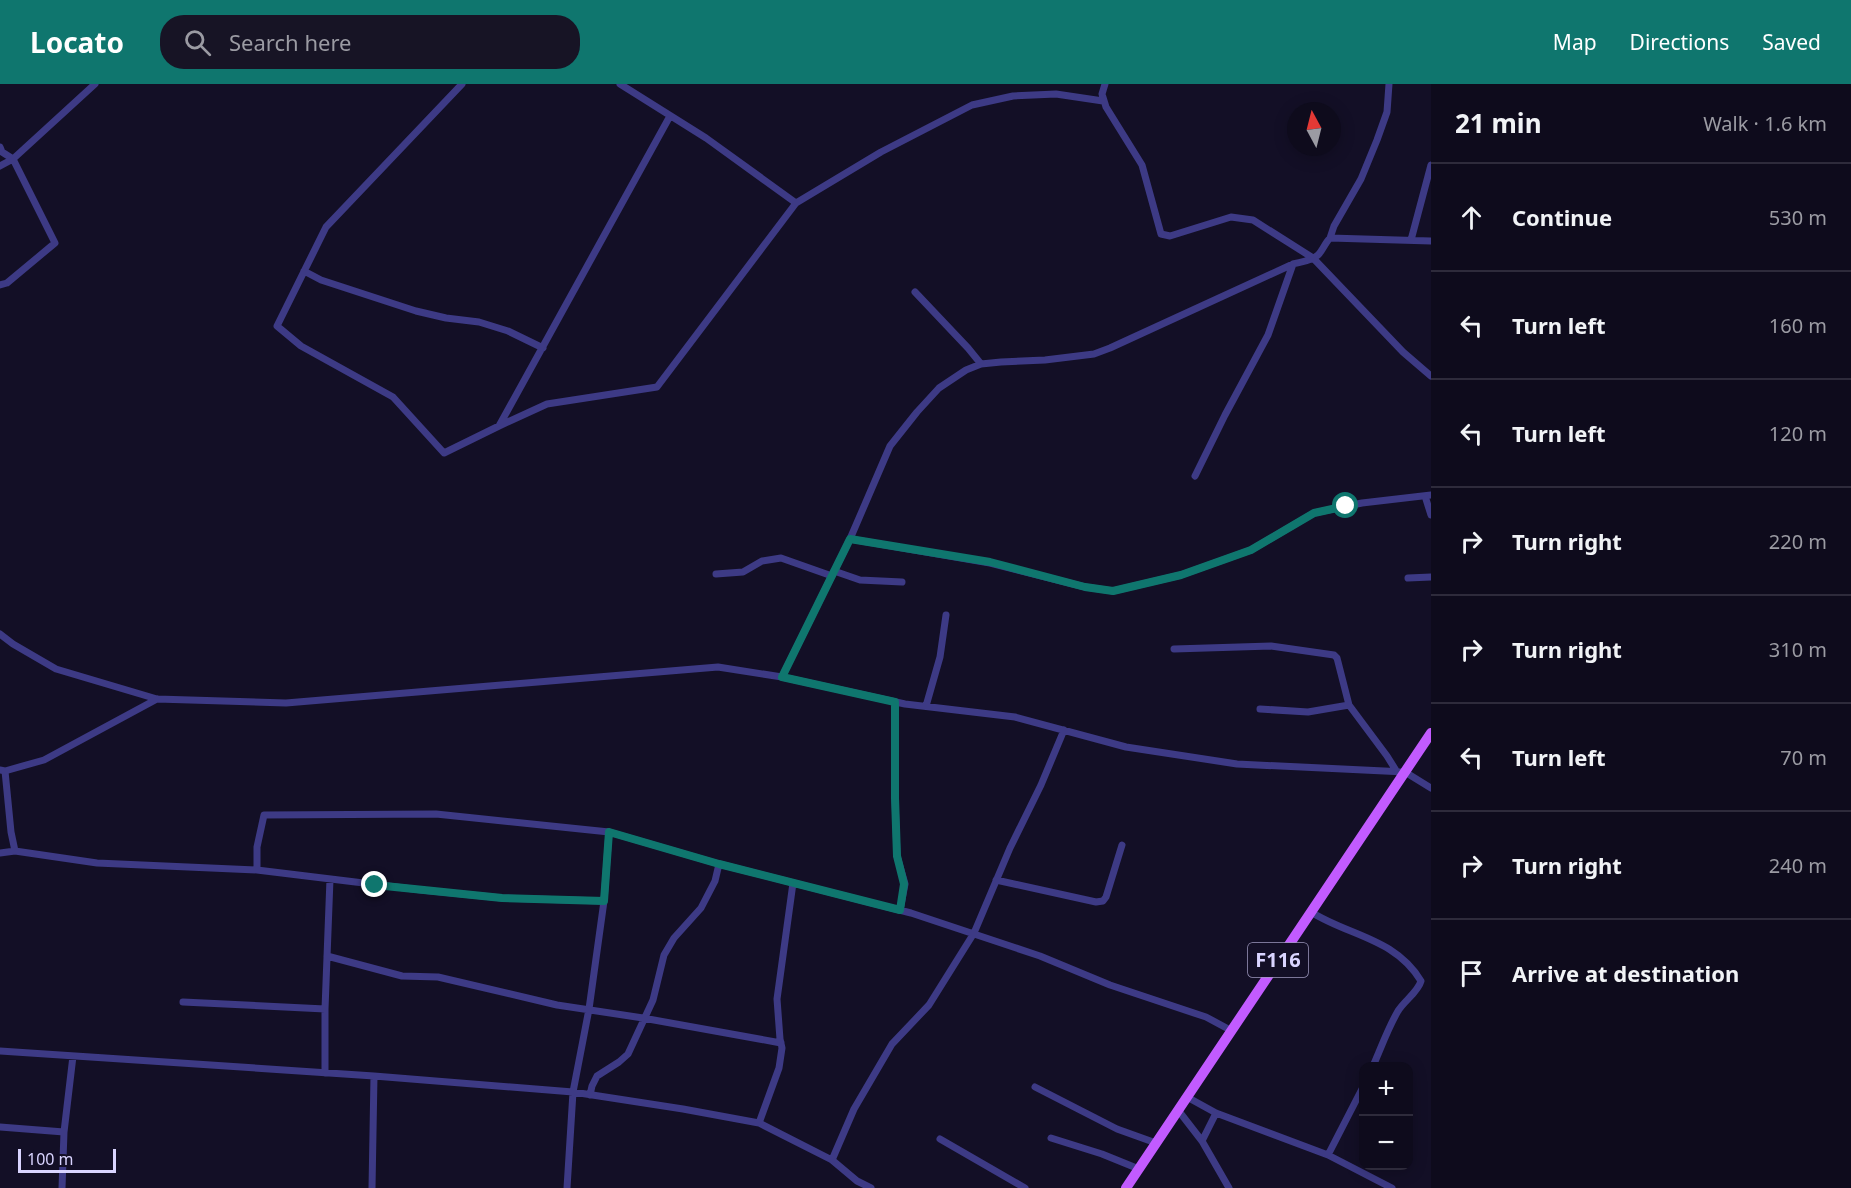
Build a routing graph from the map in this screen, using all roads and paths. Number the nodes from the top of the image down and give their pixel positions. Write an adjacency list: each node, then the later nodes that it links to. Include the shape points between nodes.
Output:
1 (95, 84): 9 (street)
2 (462, 84): 18 (street, via 326,227)
3 (620, 84): 7 (street)
4 (1105, 84): 6 (street)
5 (1389, 84): 13 (street, via 1387,112 1377,140)
6 (1103, 101): 12 (street, via 1056,94 1013,96 972,105 880,152); 16 (street, via 1142,165 1161,234 1170,236 1220,219 1241,218 1253,220)
7 (670, 116): 12 (street); 21 (street)
8 (0, 147): 9 (street)
9 (13, 159): 11 (street); 19 (street, via 55,243)
10 (1431, 165): 14 (street)
11 (0, 166)
12 (795, 203): 24 (street, via 657,387 547,404)
13 (1330, 238): 14 (street); 16 (street)
14 (1411, 240): 15 (street)
15 (1431, 241)
16 (1312, 258): 17 (street); 23 (street)
17 (1293, 264): 22 (street, via 1094,354); 25 (street, via 1268,335)
18 (304, 271): 21 (street, via 416,311 508,331); 24 (street, via 277,326 300,346 393,397 444,453)
19 (0, 285)
20 (915, 292): 22 (street)
21 (543, 348): 24 (street)
22 (981, 364): 28 (street, via 939,388 890,446)
23 (1431, 376)
24 (499, 426)
25 (1196, 476)
26 (1428, 495): 27 (street); 28 (street, via 1314,513 1251,550 1181,575 1113,591 990,562)
27 (1431, 515)
28 (850, 539): 30 (street)
29 (716, 574): 30 (street, via 743,572 762,561 781,558)
30 (833, 574): 33 (street); 37 (street)
31 (1431, 577): 32 (street)
32 (1408, 578)
33 (902, 582)
34 (946, 615): 41 (street, via 940,657)
35 (0, 633): 38 (street, via 56,669)
36 (1174, 649): 40 (street, via 1271,646 1334,655)
37 (782, 677): 38 (street, via 718,667 286,703); 39 (street)
38 (157, 699): 45 (street, via 44,760)
39 (895, 702): 41 (street); 58 (street, via 897,856 904,884)
40 (1350, 705): 42 (street, via 1308,711); 46 (street)
41 (926, 706): 43 (street, via 1016,717)
42 (1260, 709)
43 (1064, 730): 46 (street, via 1126,747 1237,764); 55 (street)
44 (1431, 733): 46 (main road, F116)
45 (2, 770): 50 (street)
46 (1401, 772): 47 (street); 59 (main road, F116)
47 (1431, 788)
48 (609, 832): 52 (street); 53 (street, via 436,814 264,815); 57 (street)
49 (1122, 845): 55 (street, via 1104,901)
50 (15, 851): 51 (street); 53 (street, via 97,863)
51 (0, 853)
52 (719, 864): 56 (street); 65 (street, via 705,901 664,955 653,1000)
53 (257, 870): 54 (street)
54 (330, 879): 57 (street, via 502,898); 61 (street)
55 (996, 880): 60 (street)
56 (793, 883): 58 (street); 67 (street, via 777,999)
57 (604, 901): 64 (street)
58 (900, 910): 60 (street)
59 (1311, 912): 66 (main road, F116); 70 (street, via 1380,943 1404,959 1420,981 1400,1007)
60 (974, 933): 66 (street, via 1110,986 1206,1017); 88 (street, via 929,1005 892,1044 854,1109)
61 (327, 956): 63 (street); 64 (street, via 402,976 446,978)
62 (183, 1002): 63 (street)
63 (325, 1009): 71 (street)
64 (589, 1009): 65 (street); 74 (street)
65 (644, 1018): 67 (street); 75 (street, via 628,1054 597,1076)
66 (1232, 1030): 77 (main road, F116)
67 (782, 1043): 80 (street, via 779,1068)
68 (0, 1051): 69 (street)
69 (73, 1056): 71 (street); 82 (street)
70 (1375, 1062)
71 (325, 1073): 72 (street)
72 (374, 1076): 74 (street); 91 (street)
73 (1035, 1087): 86 (street, via 1117,1129)
74 (573, 1092): 75 (street); 92 (street)
75 (590, 1095): 80 (street)
76 (1359, 1095): 87 (street)
77 (1187, 1097): 78 (main road, F116); 79 (street)
78 (1178, 1110): 85 (street); 86 (main road, F116)
79 (1216, 1113): 85 (street); 87 (street)
80 (759, 1123): 88 (street)
81 (0, 1127): 82 (street)
82 (64, 1132): 90 (street)
83 (1051, 1138): 89 (street)
84 (940, 1139): 94 (street)
85 (1202, 1141): 96 (street)
86 (1156, 1143): 89 (main road, F116)
87 (1328, 1155): 97 (street)
88 (832, 1160): 93 (street)
89 (1139, 1169): 95 (main road, F116)
90 (62, 1188)
91 (372, 1188)
92 (567, 1188)
93 (871, 1188)
94 (1025, 1188)
95 (1126, 1188)
96 (1229, 1188)
97 (1392, 1188)

